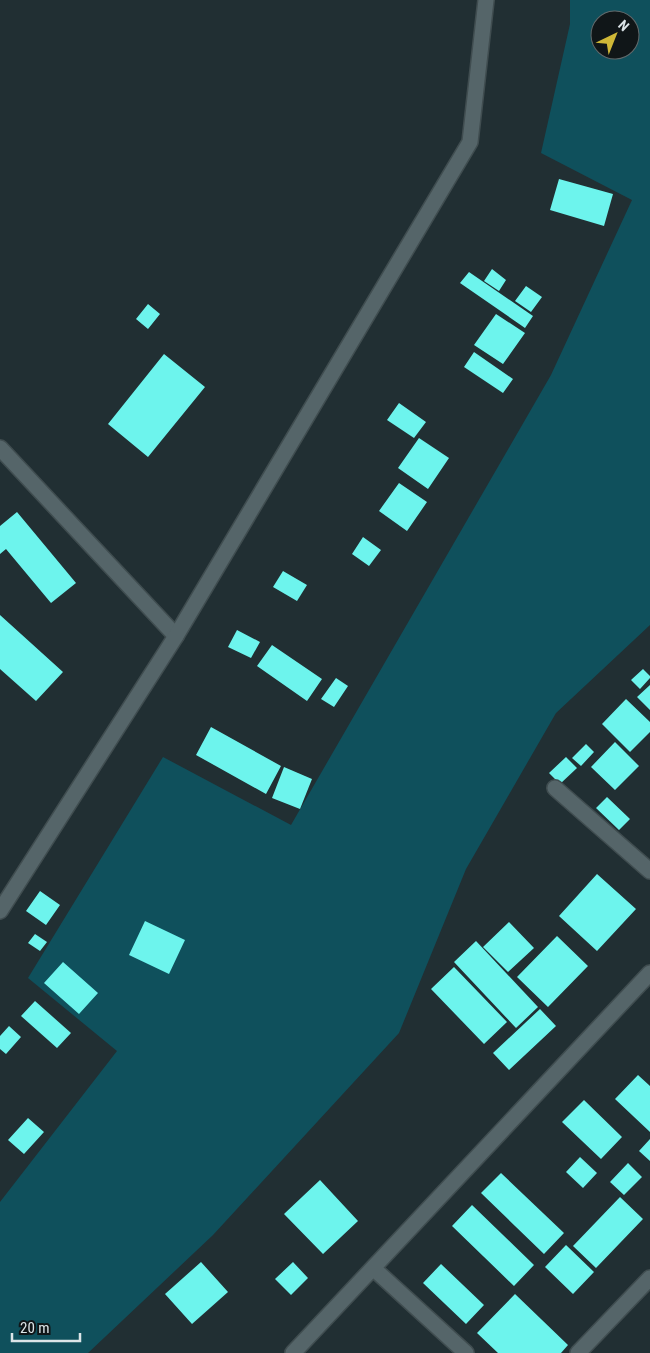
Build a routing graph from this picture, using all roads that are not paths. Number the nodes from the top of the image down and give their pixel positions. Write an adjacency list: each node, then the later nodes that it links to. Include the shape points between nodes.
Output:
1 (486, 0): 3 (street, via 470,142)
2 (0, 448): 3 (street)
3 (176, 636): 6 (street)
4 (555, 788): 5 (street)
5 (650, 870)
6 (0, 911)
7 (650, 973): 8 (street)
8 (373, 1268): 10 (street); 11 (street)
9 (650, 1278): 12 (street)
10 (294, 1353)
11 (466, 1353)
12 (578, 1353)

